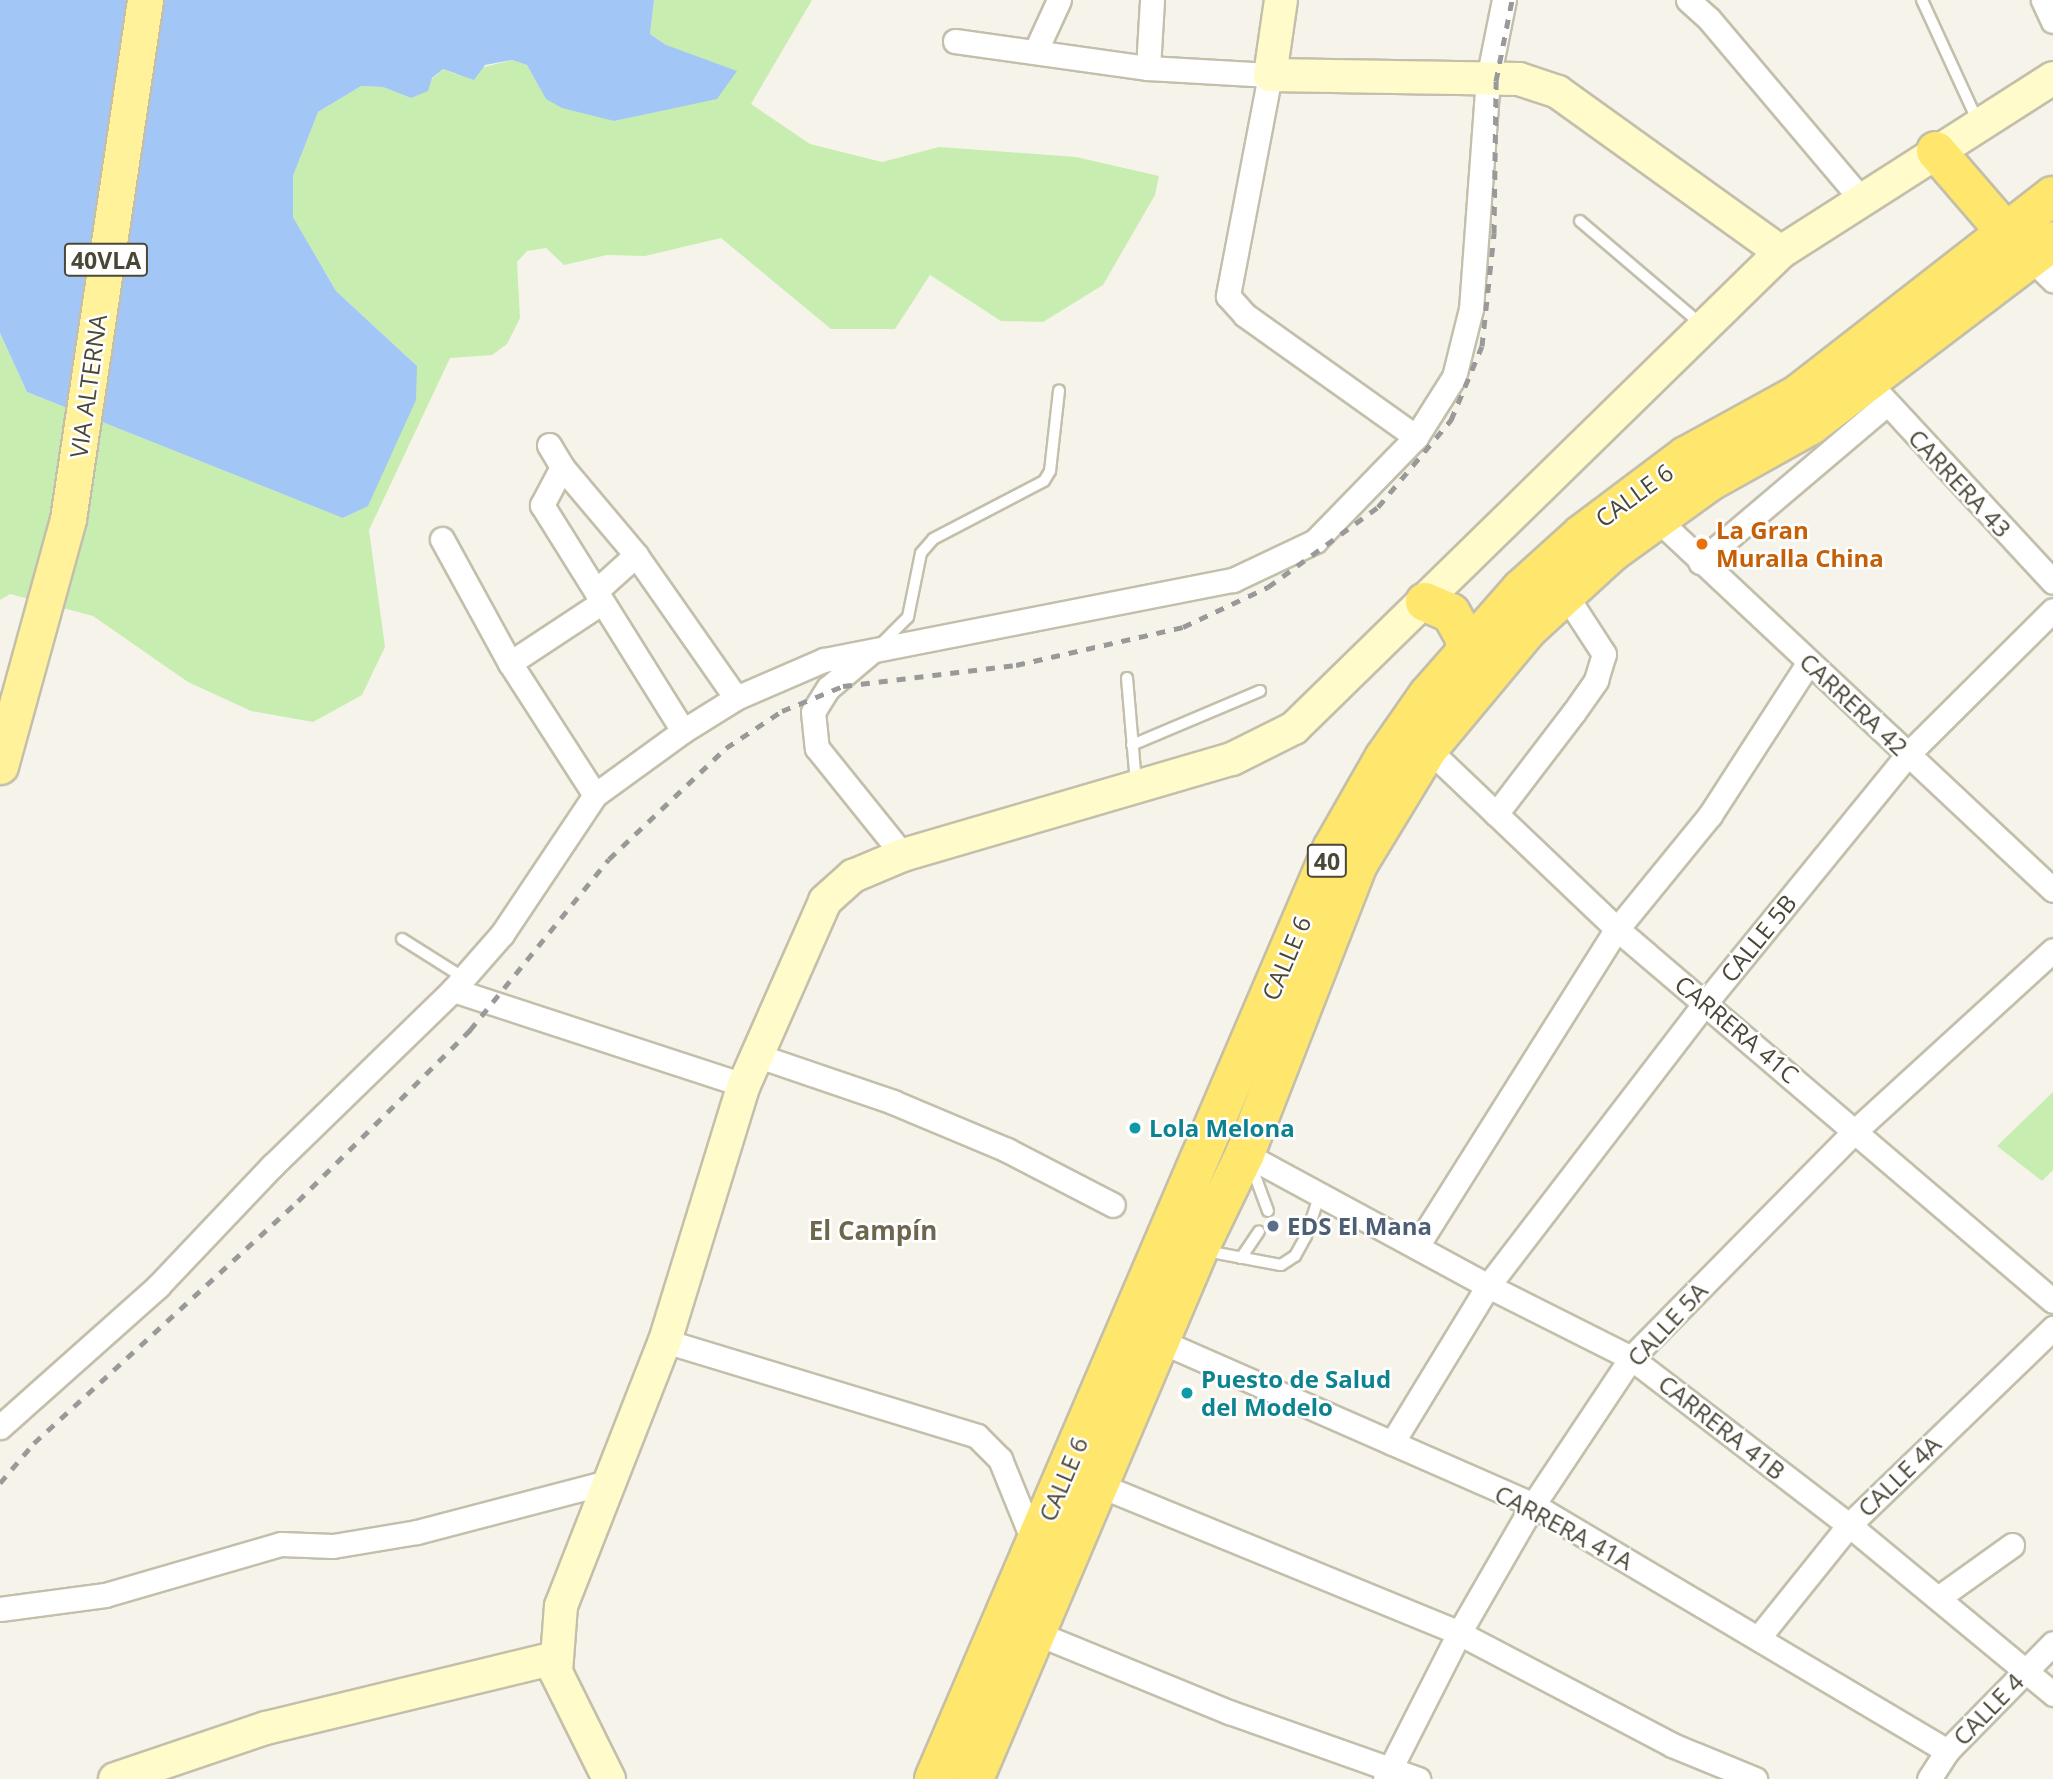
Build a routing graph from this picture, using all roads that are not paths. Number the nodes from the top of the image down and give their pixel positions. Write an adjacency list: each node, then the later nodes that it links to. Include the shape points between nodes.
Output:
1 (145, 0): 49 (main road, VIA ALTERNA / 40VLA, via 68,519)
2 (1059, 0): 11 (street)
3 (1152, 0): 12 (street)
4 (1281, 0): 13 (main road)
5 (1504, 0): 15 (street)
6 (1688, 0): 19 (street)
7 (1922, 0): 16 (lane)
8 (2043, 0): 9 (street)
9 (2053, 20)
10 (955, 41): 11 (street)
11 (1036, 50): 12 (street)
12 (1148, 68): 13 (street)
13 (1270, 75): 15 (main road); 26 (street, via 1228,296 1245,315)
14 (2053, 78): 16 (main road)
15 (1488, 79): 21 (main road, via 1519,79 1558,92); 26 (street, via 1471,309 1454,377)
16 (1979, 124): 17 (main road)
17 (1936, 151): 19 (main road); 22 (highway)
18 (2053, 196): 22 (highway, CALLE 6 / 40)
19 (1860, 198): 21 (main road)
20 (1580, 221): 23 (lane)
21 (1782, 252): 23 (main road)
22 (2035, 252): 25 (highway, CALLE 6 / 40); 39 (highway, CALLE 6 / 40, via 1686,456 1581,534 1521,589)
23 (1705, 327): 36 (main road)
24 (1059, 391): 38 (lane, via 1050,471 1044,481 933,538 921,553 908,617)
25 (1877, 393): 29 (highway, CALLE 6 / 40, via 1709,482); 32 (street); 33 (street, CARRERA 43)
26 (1416, 437): 38 (street, via 1315,541 1233,580)
27 (549, 445): 28 (street)
28 (562, 467): 31 (street); 35 (street, via 542,505)
29 (1656, 518): 32 (street, CARRERA 42); 34 (highway, CALLE 6 / 40)
30 (442, 539): 41 (street)
31 (636, 555): 35 (street); 44 (street)
32 (1700, 562): 40 (street, CARRERA 42)
33 (2053, 582)
34 (1565, 594): 47 (highway, CALLE 6 / 40, via 1468,696); 52 (street, via 1604,654 1596,680)
35 (599, 597): 41 (street); 45 (street)
36 (1425, 602): 39 (highway, via 1451,614 1465,638); 50 (main road, via 1294,728 1232,760)
37 (2053, 610): 48 (street, CALLE 5B)
38 (874, 650): 44 (street, via 824,660); 53 (street, via 828,688 813,712 817,748)
39 (1465, 650): 83 (highway, CALLE 6 / 40, via 1384,758 1332,849)
40 (1809, 662): 48 (street, CARRERA 42); 55 (street, via 1775,708 1710,815)
41 (510, 663): 51 (street)
42 (1127, 678): 46 (lane)
43 (1260, 691): 46 (lane)
44 (736, 698): 45 (street)
45 (683, 730): 51 (street)
46 (1132, 745): 50 (lane)
47 (1428, 749): 52 (street, CARRERA 41C); 63 (highway, CALLE 6 / 40, via 1357,866)
48 (1908, 754): 54 (street, CARRERA 42); 59 (street, CALLE 5B)
49 (0, 765)
50 (1136, 787): 53 (main road)
51 (595, 794): 58 (street, via 502,934)
52 (1496, 814): 55 (street, CARRERA 41C)
53 (903, 855): 60 (main road, via 853,876 825,901)
54 (2053, 890)
55 (1617, 929): 59 (street, CARRERA 41C); 68 (street)
56 (402, 939): 58 (lane)
57 (2053, 950): 62 (street, CALLE 5A)
58 (459, 984): 61 (street); 77 (street, via 272,1166 158,1286)
59 (1706, 1002): 62 (street, CARRERA 41C); 71 (street, CALLE 5B)
60 (756, 1055): 61 (main road); 65 (street, via 893,1102 1007,1150)
61 (744, 1085): 74 (main road)
62 (1855, 1131): 72 (street, CARRERA 41C); 76 (street, CALLE 5A)
63 (1245, 1153): 64 (street, CARRERA 41B); 66 (lane); 69 (highway, CALLE 6 / 40)
64 (1319, 1197): 68 (street, CARRERA 41B); 70 (lane, via 1295,1256 1281,1265)
65 (1113, 1205)
66 (1268, 1211)
67 (1259, 1231): 70 (lane)
68 (1417, 1246): 71 (street, CARRERA 41B)
69 (1199, 1249): 70 (lane); 75 (highway, CALLE 6 / 40)
70 (1241, 1258)
71 (1488, 1286): 76 (street, CARRERA 41B); 78 (street, CALLE 5B)
72 (2053, 1301)
73 (2053, 1328): 82 (street, CALLE 4A)
74 (665, 1341): 79 (main road); 83 (street, via 977,1436 1000,1459)
75 (1160, 1341): 78 (street, CARRERA 41A); 80 (highway, CALLE 6 / 40)
76 (1632, 1358): 81 (street, CALLE 5A); 82 (street, CARRERA 41B)
77 (0, 1427)
78 (1392, 1443): 81 (street, CARRERA 41A)
79 (607, 1482): 86 (street, via 417,1532 333,1546 281,1544 104,1595); 91 (main road, via 561,1606)
80 (1099, 1485): 87 (highway, CALLE 6 / 40); 88 (street)
81 (1533, 1505): 88 (street, CALLE 5A); 89 (street, CARRERA 41A)
82 (1849, 1525): 85 (street, CARRERA 41B); 89 (street, CALLE 4A)
83 (1035, 1545): 98 (highway, CALLE 6 / 40)
84 (2012, 1545): 85 (street)
85 (1938, 1598): 92 (street, CARRERA 41B)
86 (1, 1609)
87 (1036, 1633): 95 (street); 99 (highway, CALLE 6 / 40)
88 (1460, 1633): 95 (street, CALLE 5A); 101 (street, via 1672,1745)
89 (1759, 1637): 94 (street, CARRERA 41A)
90 (2053, 1643): 92 (street, CALLE 4)
91 (555, 1658): 96 (main road, via 266,1728); 97 (main road, via 561,1686)
92 (2026, 1670): 93 (street, CARRERA 41B); 94 (street, CALLE 4)
93 (2053, 1695)
94 (1947, 1751): 102 (street, CALLE 4)
95 (1388, 1773): 100 (street)
96 (115, 1779)
97 (609, 1779)
98 (934, 1779)
99 (974, 1779)
100 (1418, 1779)
101 (1755, 1779)
102 (1929, 1779)

